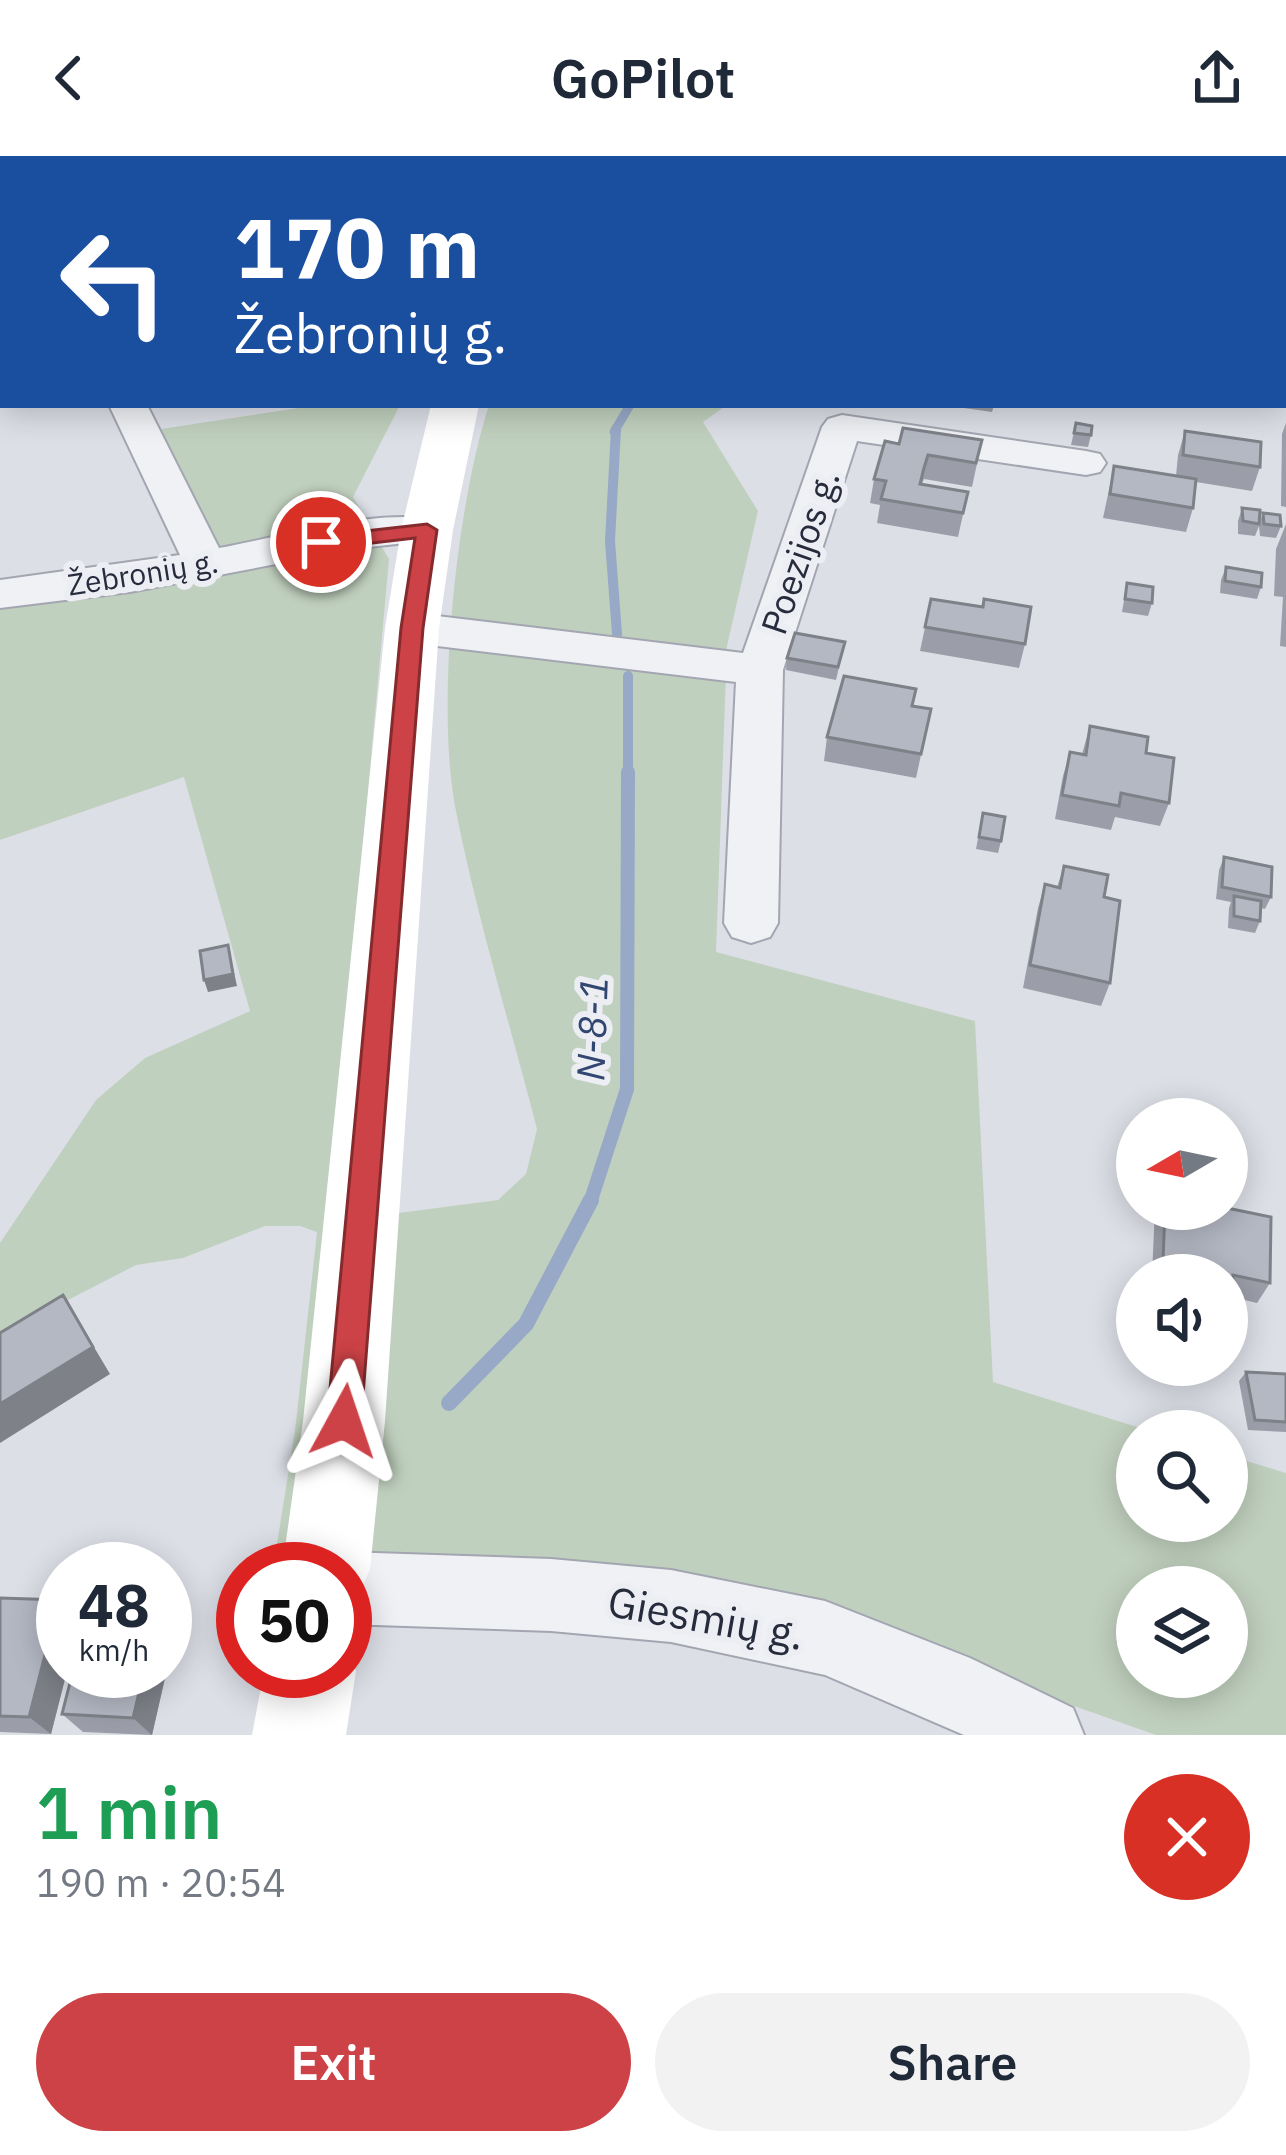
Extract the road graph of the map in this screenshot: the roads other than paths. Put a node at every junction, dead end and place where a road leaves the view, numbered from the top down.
1 (129, 408) edge
2 (454, 408) edge
3 (1085, 463) dead end
4 (427, 530) junction
5 (206, 566) junction
6 (0, 594) edge
7 (412, 628) junction
8 (760, 670) junction
9 (751, 923) dead end
10 (329, 1542) edge
11 (372, 1589) edge
12 (305, 1698) edge
13 (299, 1735) edge
14 (1046, 1735) edge

1 - 5 street
2 - 4 main road
3 - 8 street, Poezijos g.
4 - 5 street, Žebronių g.
4 - 7 main road
5 - 6 street, Žebronių g.
7 - 8 street
7 - 10 main road
8 - 9 street, Poezijos g.
11 - 14 street, Giesmių g.
12 - 13 main road

